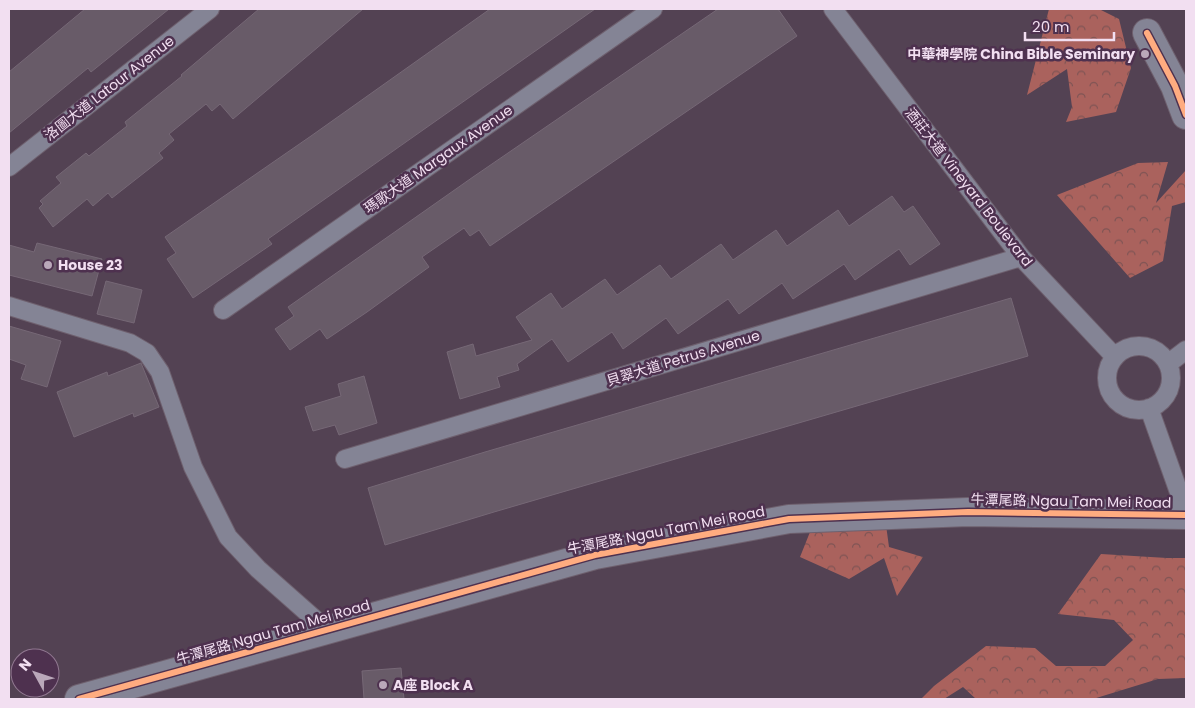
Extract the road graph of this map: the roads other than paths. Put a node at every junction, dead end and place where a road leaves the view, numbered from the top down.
1 (210, 9) edge
2 (653, 9) edge
3 (833, 9) edge
4 (1148, 33) dead end
5 (1186, 115) edge
6 (9, 167) edge
7 (1021, 257) junction
8 (9, 306) edge
9 (223, 310) dead end
10 (1186, 350) edge
11 (1115, 357) junction
12 (1168, 362) junction
13 (1149, 408) junction
14 (345, 459) dead end
15 (1186, 514) edge
16 (328, 630) junction
17 (79, 699) edge

1 - 6 lane, 洛圖大道 Latour Avenue
2 - 9 lane, 瑪歌大道 Margaux Avenue
3 - 7 lane, 酒莊大道 Vineyard Boulevard
4 - 5 street
7 - 11 lane, 酒莊大道 Vineyard Boulevard
7 - 14 lane, 貝翠大道 Petrus Avenue
8 - 16 lane
10 - 12 lane
11 - 12 lane
11 - 13 lane
12 - 13 lane
13 - 15 lane
15 - 16 street, 牛潭尾路 Ngau Tam Mei Road
16 - 17 street, 牛潭尾路 Ngau Tam Mei Road

